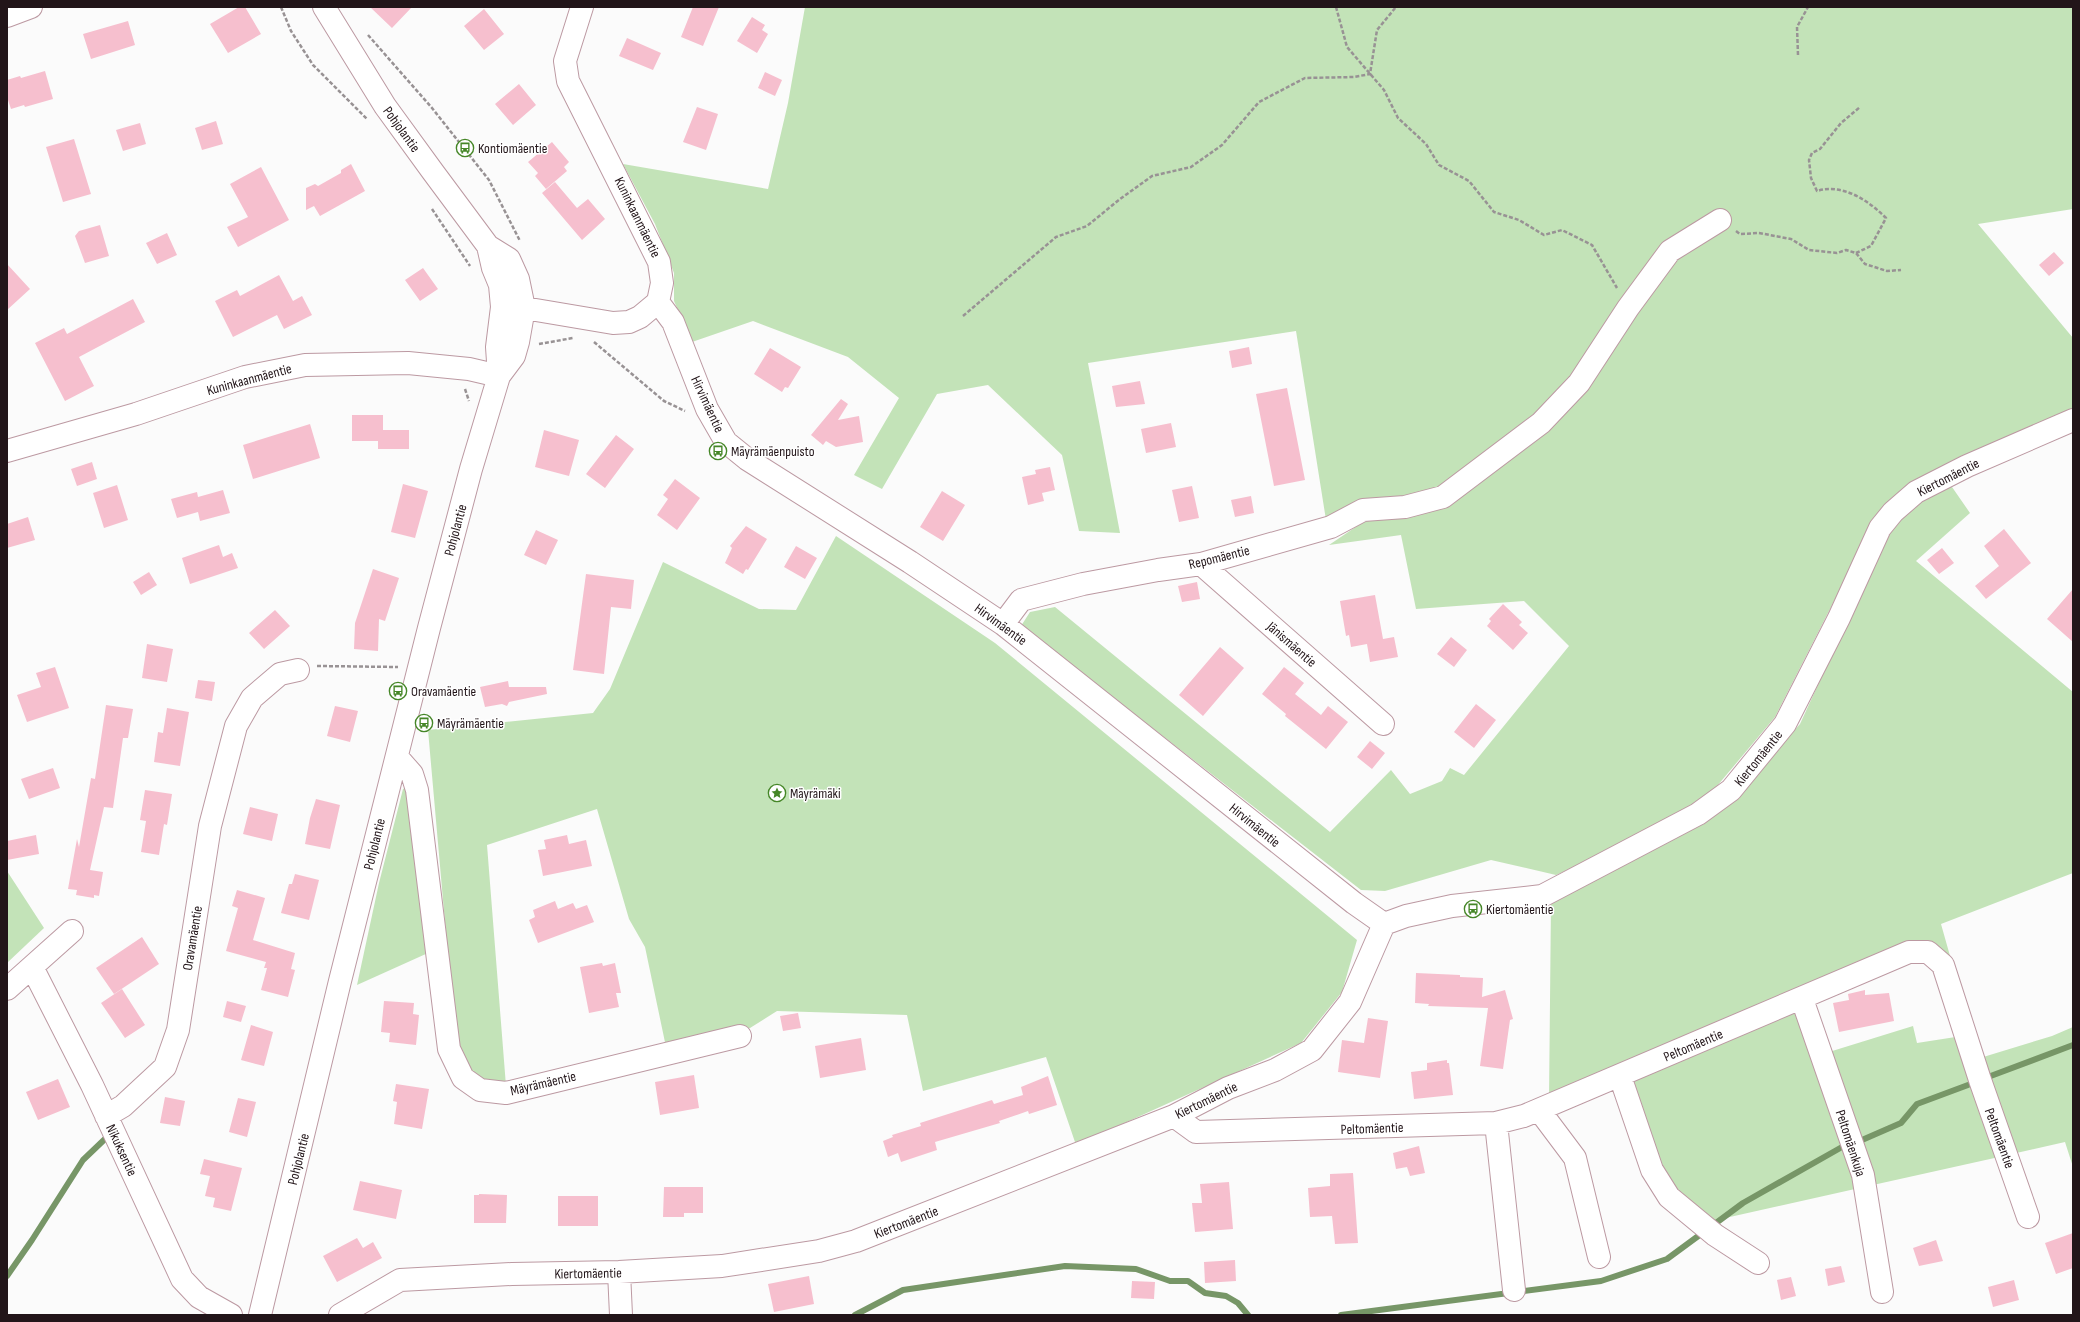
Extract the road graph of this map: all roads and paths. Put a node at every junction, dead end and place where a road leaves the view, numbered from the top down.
1 (31, 7) edge
2 (281, 7) edge
3 (324, 7) edge
4 (582, 7) edge
5 (1336, 7) edge
6 (1396, 7) edge
7 (1808, 7) edge
8 (7, 16) edge
9 (367, 34) dead end
10 (1798, 55) dead end
11 (1370, 74) junction
12 (1860, 107) dead end
13 (371, 123) dead end
14 (429, 203) dead end
15 (1720, 220) joint
16 (524, 248) dead end
17 (1856, 253) junction
18 (472, 270) dead end
19 (1901, 270) dead end
20 (658, 302) junction
21 (513, 307) junction
22 (1628, 308) junction
23 (963, 316) dead end
24 (577, 338) dead end
25 (588, 340) dead end
26 (536, 345) dead end
27 (499, 376) junction
28 (692, 415) dead end
29 (2073, 420) edge
30 (7, 452) edge
31 (1201, 564) junction
32 (1003, 624) junction
33 (298, 670) joint
34 (418, 672) junction
35 (1383, 724) dead end
36 (397, 757) junction
37 (1384, 924) junction
38 (72, 932) dead end
39 (32, 967) junction
40 (7, 989) edge
41 (1802, 999) junction
42 (740, 1036) dead end
43 (1620, 1076) junction
44 (1539, 1110) junction
45 (106, 1116) junction
46 (1174, 1116) junction
47 (1496, 1123) junction
48 (2028, 1217) dead end
49 (1599, 1257) dead end
50 (1758, 1263) dead end
51 (619, 1272) junction
52 (1514, 1290) dead end
53 (1882, 1292) dead end
54 (231, 1315) edge
55 (260, 1315) edge
56 (340, 1315) edge
57 (621, 1315) edge

1 - 8 street
2 - 13 path
3 - 21 street, Pohjolantie
4 - 20 street, Kuninkaanmäentie
5 - 11 path
6 - 11 path
7 - 10 path
9 - 16 path
11 - 22 path
11 - 23 path
12 - 17 path
14 - 18 path
15 - 17 path
15 - 22 street
17 - 19 path
20 - 21 street
20 - 32 street, Hirvimäentie
21 - 27 street, Pohjolantie
22 - 31 street, Repomäentie
24 - 26 path
25 - 28 path
27 - 30 street, Kuninkaanmäentie
27 - 34 street, Pohjolantie
29 - 37 street, Kiertomäentie
31 - 32 street, Repomäentie
31 - 35 street, Jänismäentie
32 - 37 street, Hirvimäentie
33 - 34 path
33 - 45 street, Oravamäentie
34 - 36 street, Pohjolantie
36 - 42 street, Mäyrämäentie
36 - 55 street, Pohjolantie
37 - 46 street, Kiertomäentie
38 - 39 street
39 - 40 street
39 - 45 street, Nikuksentie
41 - 43 street, Peltomäentie
41 - 48 street, Peltomäentie
41 - 53 street, Peltomäenkuja
43 - 44 street, Peltomäentie
43 - 50 street
44 - 47 street, Peltomäentie
44 - 49 street
45 - 54 street, Nikuksentie
46 - 47 street, Peltomäentie
46 - 51 street, Kiertomäentie
47 - 52 street
51 - 56 street, Kiertomäentie
51 - 57 street

